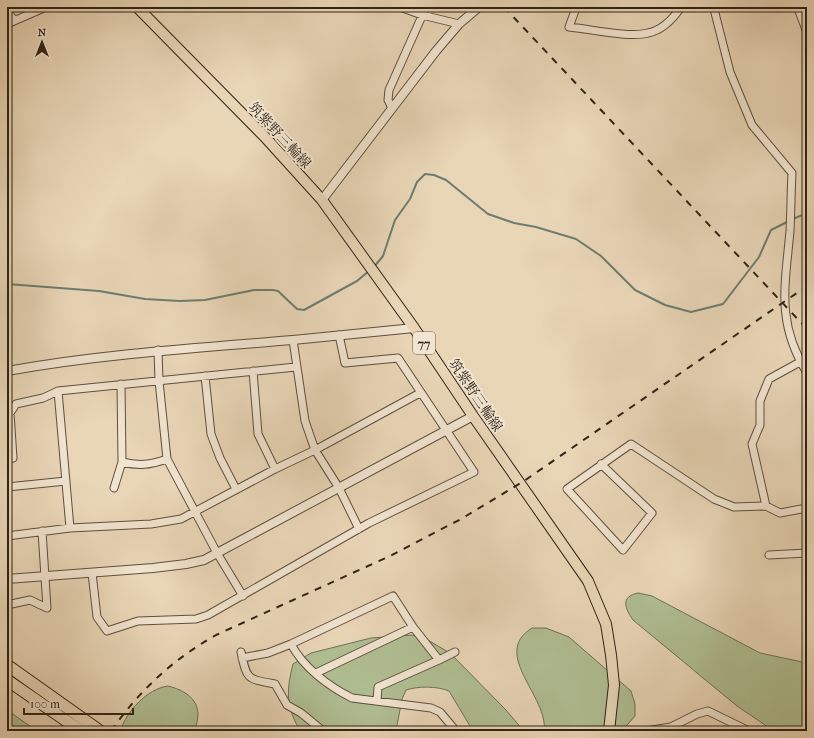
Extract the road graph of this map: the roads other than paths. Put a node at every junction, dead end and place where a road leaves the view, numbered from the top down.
1 (46, 7) edge
2 (137, 7) edge
3 (400, 7) edge
4 (426, 7) edge
5 (479, 7) edge
6 (575, 7) edge
7 (587, 7) edge
8 (681, 7) edge
9 (798, 7) edge
10 (713, 8) edge
11 (7, 11) edge
12 (422, 15) junction
13 (14, 20) junction
14 (7, 24) edge
15 (459, 24) junction
16 (807, 31) edge
17 (392, 108) junction
18 (322, 200) junction
19 (414, 328) junction
20 (339, 335) junction
21 (294, 340) junction
22 (158, 350) junction
23 (800, 362) junction
24 (296, 367) junction
25 (7, 371) edge
26 (253, 371) junction
27 (807, 373) edge
28 (205, 376) junction
29 (158, 381) junction
30 (121, 384) junction
31 (58, 391) junction
32 (420, 393) junction
33 (473, 416) junction
34 (447, 431) junction
35 (315, 450) junction
36 (7, 459) edge
37 (167, 459) junction
38 (122, 462) junction
39 (601, 464) junction
40 (275, 469) junction
41 (66, 481) junction
42 (7, 487) edge
43 (114, 488) dead end
44 (339, 488) junction
45 (236, 489) junction
46 (766, 506) junction
47 (807, 508) edge
48 (196, 512) junction
49 (70, 528) junction
50 (359, 529) junction
51 (42, 531) junction
52 (7, 536) edge
53 (217, 553) junction
54 (807, 553) edge
55 (769, 555) dead end
56 (92, 573) junction
57 (46, 576) junction
58 (7, 580) edge
59 (242, 596) junction
60 (7, 605) edge
61 (413, 627) junction
62 (291, 644) junction
63 (455, 652) dead end
64 (439, 660) junction
65 (7, 665) edge
66 (316, 673) junction
67 (7, 680) edge
68 (377, 701) junction
69 (320, 730) edge
70 (81, 731) edge
71 (100, 731) edge
72 (456, 731) edge
73 (609, 731) edge
74 (646, 731) edge
75 (749, 731) edge

1 - 13 street
2 - 18 main road, 筑紫野三輪線 / 77
3 - 12 street
4 - 12 street
5 - 15 street
6 - 7 street
6 - 8 street
9 - 16 street
10 - 23 street
11 - 13 street
12 - 15 street
12 - 17 street
13 - 14 street
15 - 17 street
17 - 18 street
18 - 19 main road, 筑紫野三輪線 / 77
19 - 20 street
19 - 33 main road, 筑紫野三輪線 / 77
20 - 21 street
20 - 32 street
21 - 22 street
21 - 24 street
22 - 25 street
22 - 29 street
23 - 27 street
23 - 46 street
24 - 26 street
24 - 35 street
26 - 28 street
26 - 40 street
28 - 29 street
28 - 45 street
29 - 30 street
29 - 37 street
30 - 31 street
30 - 38 street
31 - 36 street
31 - 41 street
32 - 34 street
32 - 35 street
33 - 34 street
33 - 73 main road, 筑紫野三輪線 / 77
34 - 44 street
34 - 50 street
35 - 40 street
35 - 44 street
37 - 38 street
37 - 48 street
38 - 43 street
39 - 39 street
39 - 46 street
40 - 45 street
41 - 42 street
41 - 49 street
44 - 50 street
44 - 53 street
45 - 48 street
46 - 47 street
48 - 49 street
48 - 53 street
49 - 51 street
50 - 59 street
51 - 52 street
51 - 57 street
53 - 56 street
53 - 59 street
54 - 55 street
56 - 57 street
56 - 59 street
57 - 58 street
57 - 60 street
61 - 62 street
61 - 64 street
61 - 66 street
62 - 66 street
62 - 69 street
63 - 64 street
64 - 68 street
65 - 71 highway
66 - 68 street
67 - 70 highway
68 - 72 street
74 - 75 street

